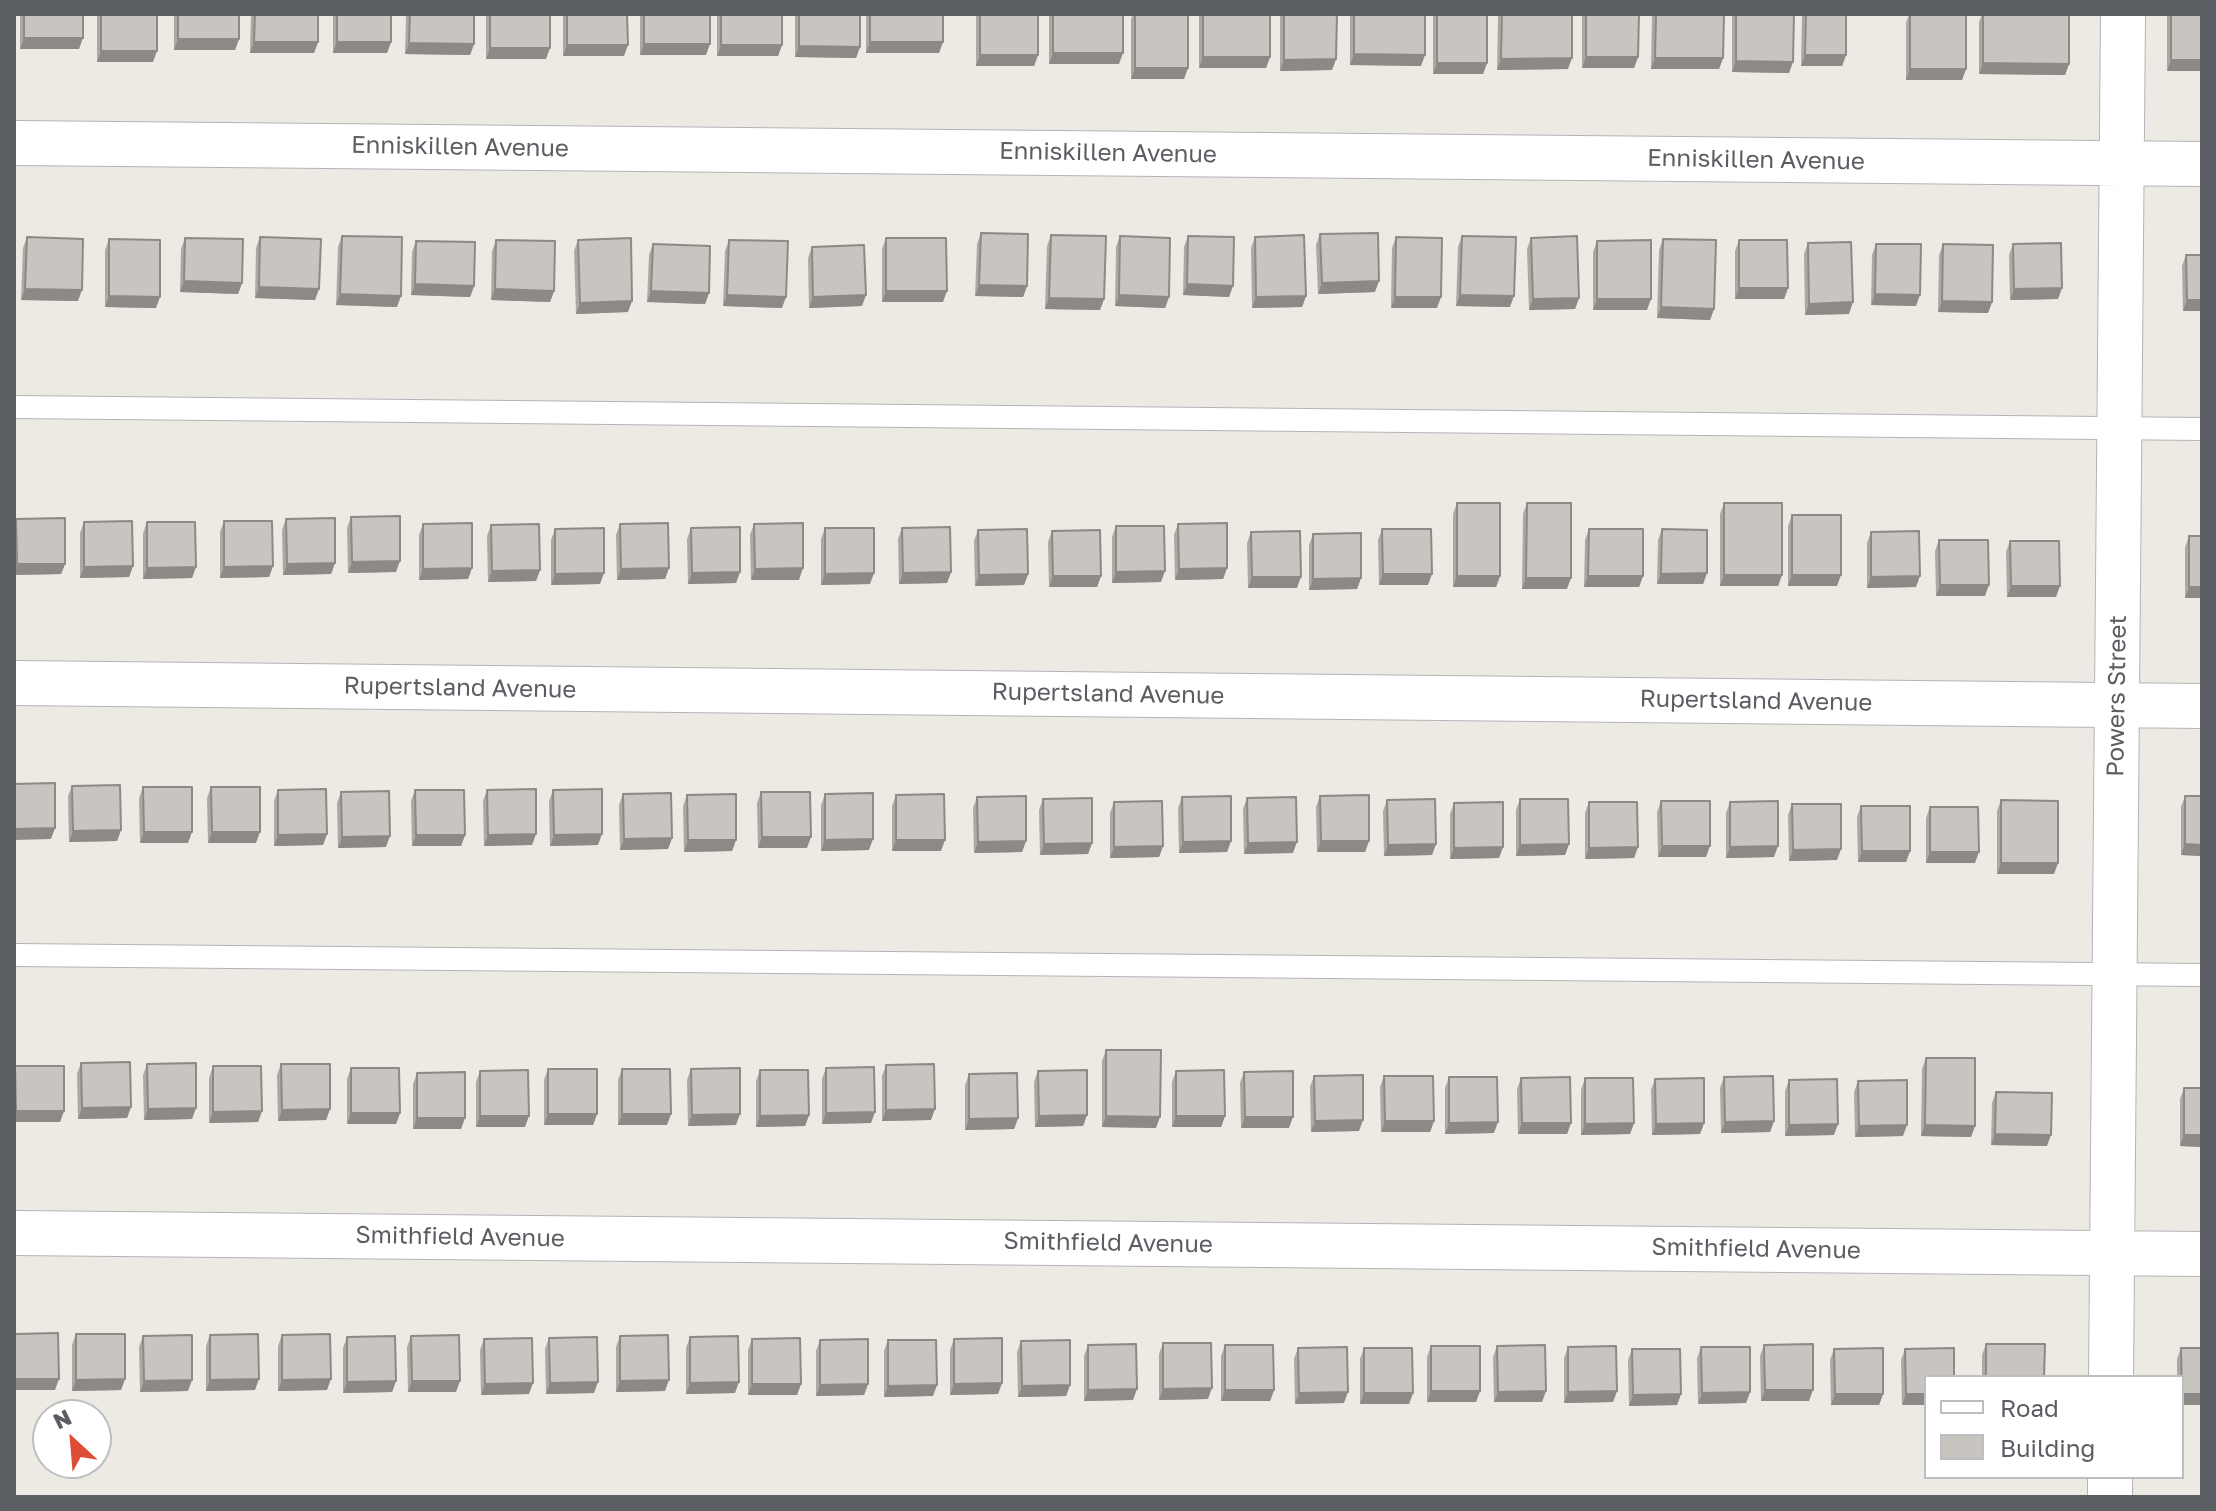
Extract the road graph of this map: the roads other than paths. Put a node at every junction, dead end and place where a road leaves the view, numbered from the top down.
1 (2123, 14) edge
2 (14, 143) edge
3 (2122, 163) junction
4 (2202, 164) edge
5 (14, 407) edge
6 (2119, 427) junction
7 (2202, 429) edge
8 (14, 683) edge
9 (2117, 705) junction
10 (2202, 706) edge
11 (14, 955) edge
12 (2115, 974) junction
13 (2202, 975) edge
14 (14, 1233) edge
15 (2112, 1253) junction
16 (2202, 1254) edge
17 (2111, 1375) edge

1 - 3 street, Powers Street
2 - 3 street, Enniskillen Avenue
3 - 4 street, Enniskillen Avenue
3 - 6 street, Powers Street
5 - 6 lane
6 - 7 lane
6 - 9 street, Powers Street
8 - 9 street, Rupertsland Avenue
9 - 10 street, Rupertsland Avenue
9 - 12 street, Powers Street
11 - 12 lane
12 - 13 lane
12 - 15 street, Powers Street
14 - 15 street, Smithfield Avenue
15 - 16 street, Smithfield Avenue
15 - 17 street, Powers Street

